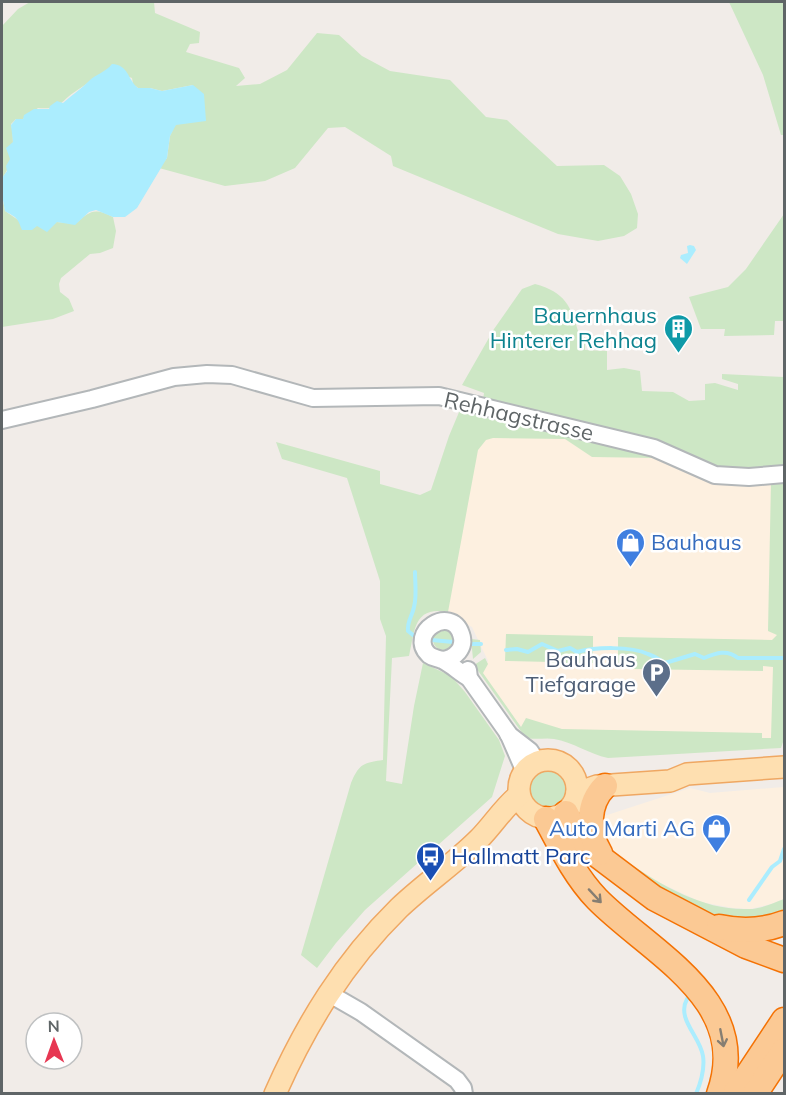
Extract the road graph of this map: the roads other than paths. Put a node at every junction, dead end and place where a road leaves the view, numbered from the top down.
1 (2, 420) edge
2 (784, 474) edge
3 (460, 650) junction
4 (442, 660) junction
5 (469, 678) junction
6 (531, 767) junction
7 (784, 767) edge
8 (687, 774) junction
9 (605, 786) junction
10 (519, 795) junction
11 (559, 802) junction
12 (479, 839) junction
13 (562, 847) junction
14 (605, 860) junction
15 (688, 917) junction
16 (784, 923) edge
17 (784, 960) edge
18 (784, 971) edge
19 (328, 993) junction
20 (784, 1020) edge
21 (784, 1050) edge
22 (275, 1094) edge
23 (464, 1094) edge
24 (719, 1094) edge
25 (735, 1094) edge
26 (755, 1094) edge

1 - 2 street, Rehhagstrasse
3 - 4 street
3 - 4 street
3 - 5 street
4 - 5 street
5 - 6 street
6 - 10 main road
6 - 11 main road
7 - 8 main road
8 - 9 main road
8 - 11 main road
9 - 11 main road
9 - 14 highway
10 - 11 main road
10 - 12 main road
11 - 12 main road
11 - 13 highway
11 - 14 highway
12 - 19 main road
13 - 18 highway
13 -> 24 highway
14 - 15 highway
15 - 16 highway
15 - 17 highway
19 - 22 main road
19 - 23 street
20 - 25 highway
21 - 26 highway

